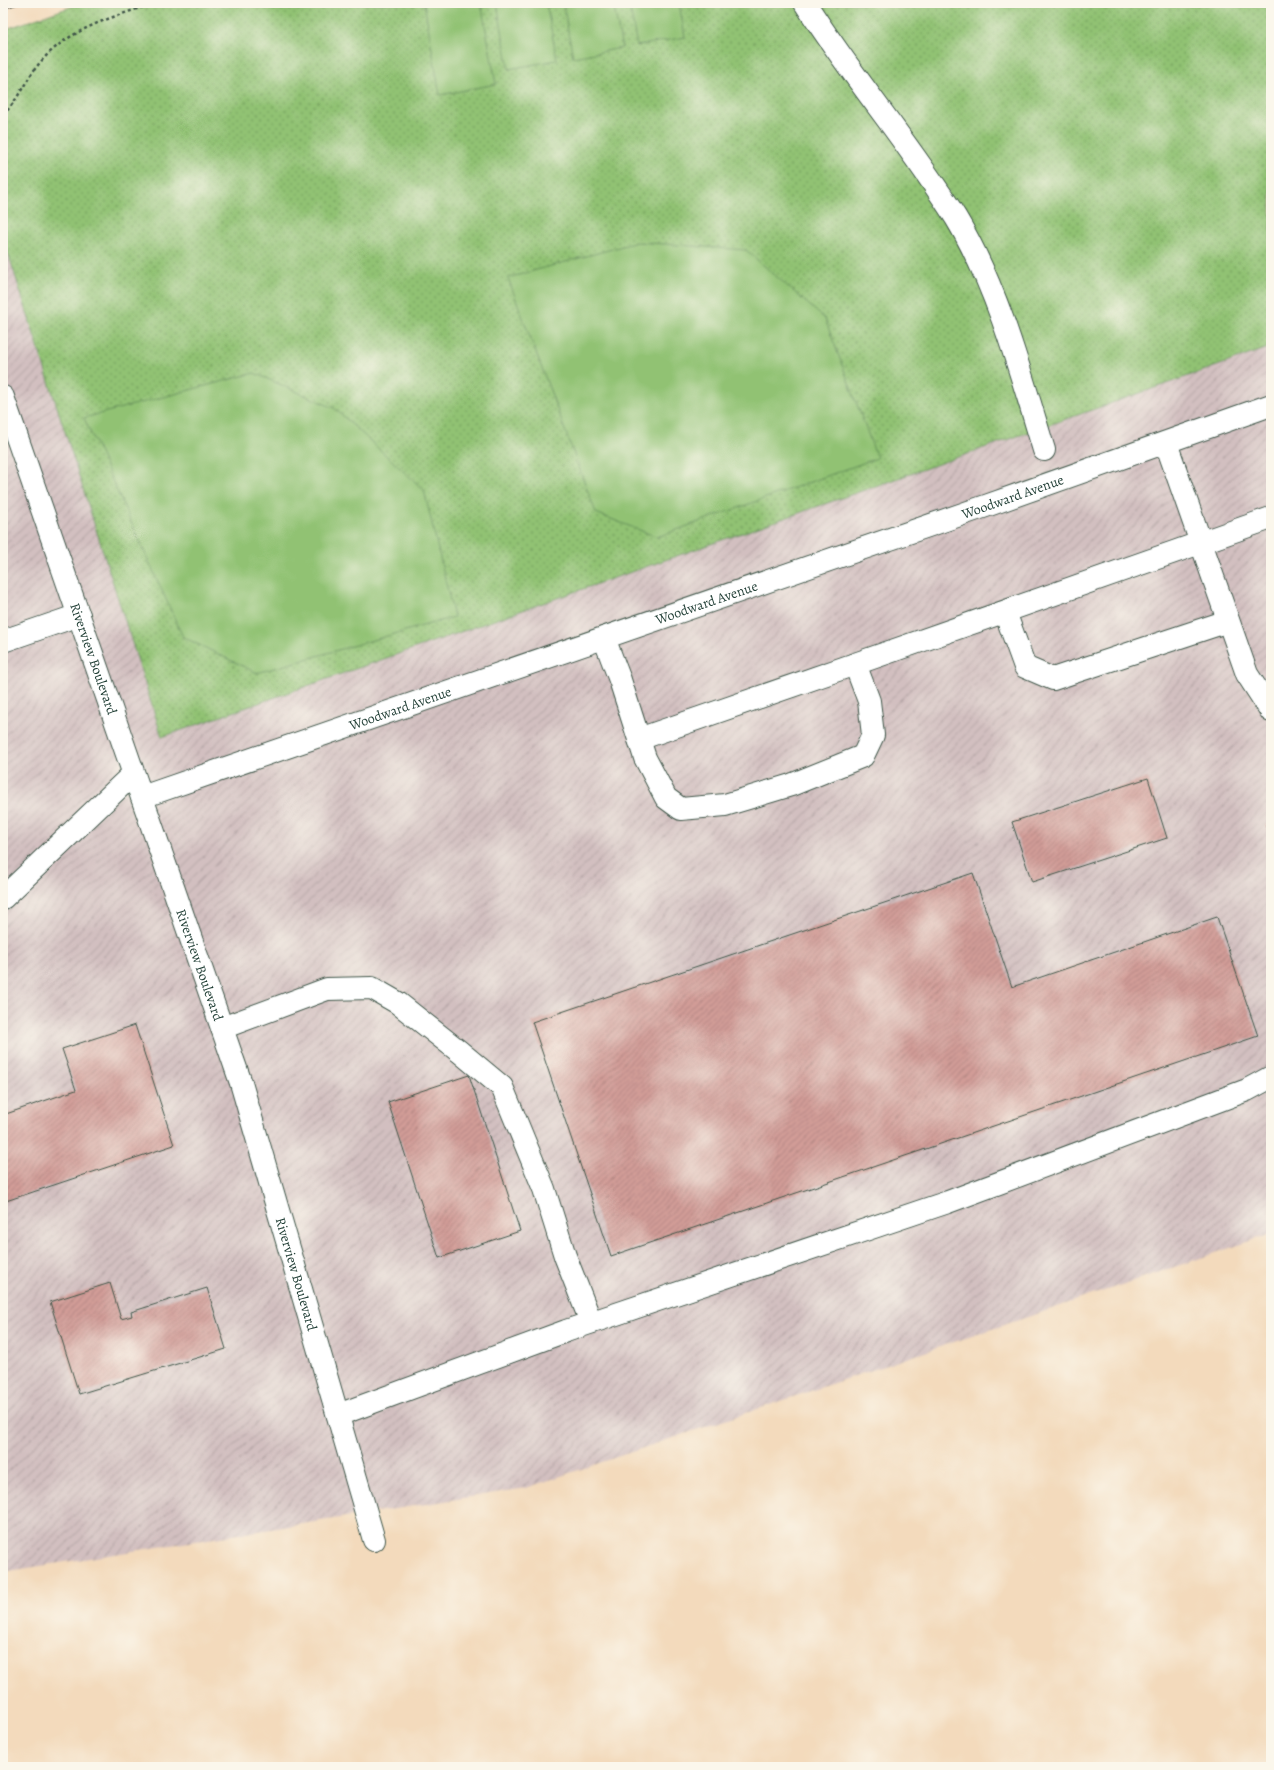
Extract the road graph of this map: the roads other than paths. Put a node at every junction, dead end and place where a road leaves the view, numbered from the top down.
1 (805, 3) edge
2 (3, 397) edge
3 (1271, 405) edge
4 (1166, 442) junction
5 (1044, 450) dead end
6 (1271, 518) edge
7 (1201, 543) junction
8 (1005, 612) junction
9 (79, 615) junction
10 (1228, 621) junction
11 (604, 638) junction
12 (3, 641) edge
13 (855, 664) junction
14 (1271, 711) edge
15 (639, 739) junction
16 (133, 774) junction
17 (142, 798) junction
18 (3, 898) edge
19 (222, 1028) junction
20 (1271, 1077) edge
21 (591, 1322) junction
22 (338, 1415) junction
23 (374, 1540) dead end

1 - 5 street
2 - 9 street, Riverview Boulevard
3 - 4 street, Woodward Avenue
4 - 7 street
4 - 11 street, Woodward Avenue
6 - 7 street
7 - 8 street
7 - 10 street
8 - 10 street
8 - 13 street
9 - 12 street
9 - 16 street, Riverview Boulevard
10 - 14 street
11 - 15 street
11 - 17 street, Woodward Avenue
13 - 15 street
13 - 15 street
16 - 17 street, Riverview Boulevard
16 - 18 street
17 - 19 street, Riverview Boulevard
19 - 21 street
19 - 22 street, Riverview Boulevard
20 - 21 street
21 - 22 street
22 - 23 street, Riverview Boulevard

